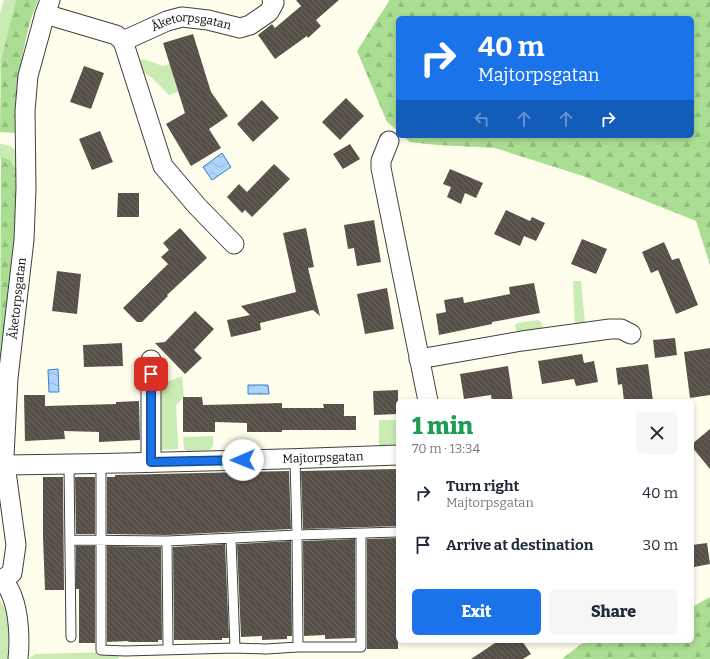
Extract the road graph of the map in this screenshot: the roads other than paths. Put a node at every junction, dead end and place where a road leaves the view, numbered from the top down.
1 (272, 0) edge
2 (47, 7) edge
3 (123, 41) junction
4 (389, 141) dead end
5 (234, 244) dead end
6 (631, 334) dead end
7 (419, 359) junction
8 (151, 360) dead end
9 (428, 399) edge
10 (396, 455) edge
11 (295, 459) junction
12 (151, 462) junction
13 (69, 464) junction
14 (101, 464) junction
15 (6, 465) junction
16 (396, 532) edge
17 (361, 534) junction
18 (298, 535) junction
19 (231, 539) junction
20 (70, 540) junction
21 (102, 540) junction
22 (167, 540) junction
23 (2, 579) edge
24 (71, 636) dead end
25 (298, 647) junction
26 (235, 648) junction
27 (168, 649) junction
28 (266, 649) junction
29 (196, 650) junction
30 (124, 655) edge
31 (18, 659) edge
32 (194, 659) edge
33 (264, 659) edge

1 - 3 street, Åketorpsgatan
2 - 3 street, Åketorpsgatan
2 - 15 street, Åketorpsgatan
3 - 5 street
4 - 7 street
6 - 7 street
7 - 9 street
8 - 12 street
10 - 11 street, Majtorpsgatan
11 - 12 street, Majtorpsgatan
11 - 18 lane
12 - 14 street, Majtorpsgatan
13 - 14 street, Majtorpsgatan
13 - 15 street, Majtorpsgatan
13 - 20 lane
14 - 21 lane
15 - 23 street, Åketorpsgatan
16 - 17 lane
17 - 18 lane
17 - 25 lane
18 - 19 lane
18 - 25 lane
19 - 22 lane
19 - 26 lane
20 - 21 lane
20 - 24 lane
21 - 22 lane
21 - 30 lane
22 - 27 lane
23 - 31 street, Åketorpsgatan
25 - 28 lane
26 - 28 lane
26 - 29 lane
27 - 29 lane
27 - 30 lane
28 - 33 lane
29 - 32 lane

